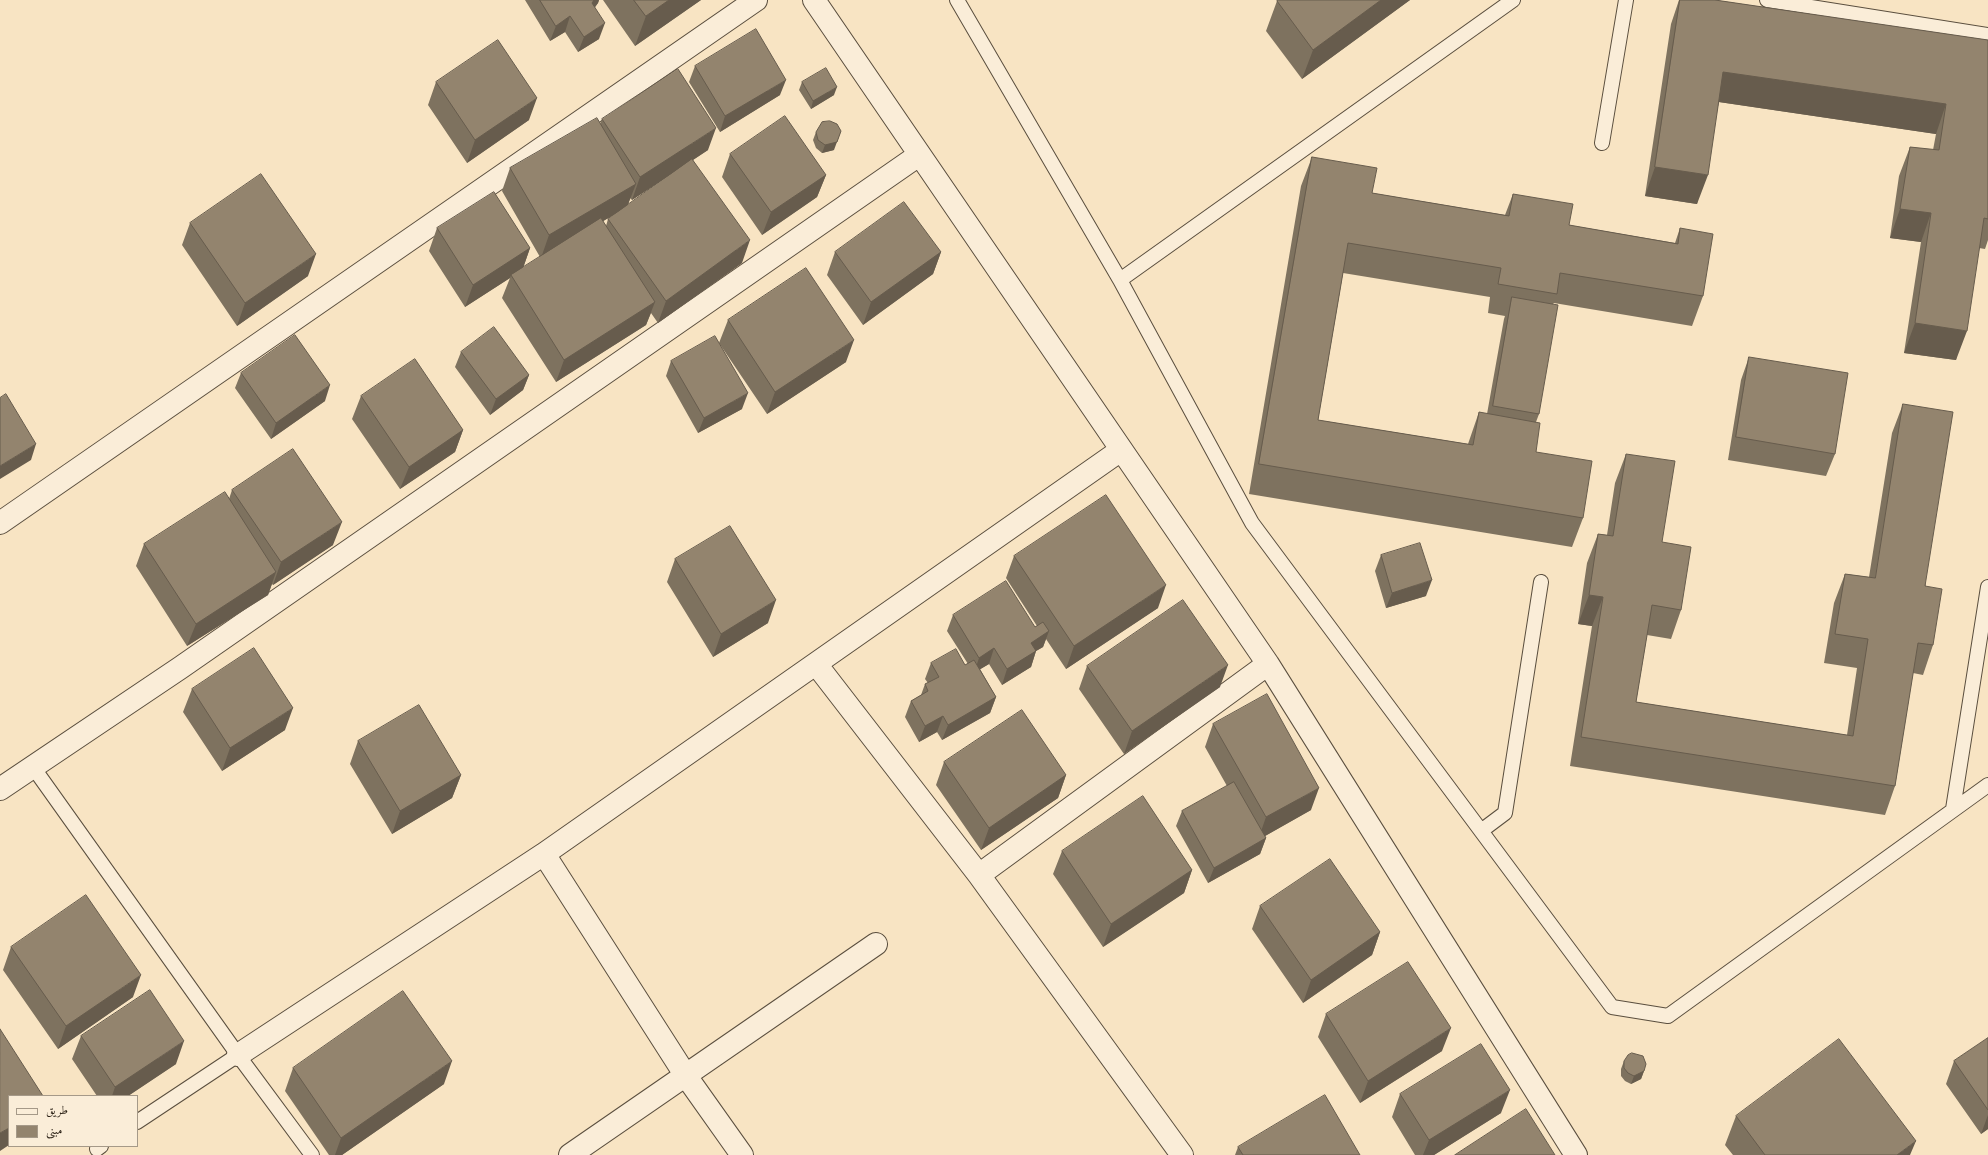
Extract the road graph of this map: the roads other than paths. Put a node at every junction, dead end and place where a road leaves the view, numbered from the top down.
1 (756, 0) edge
2 (814, 0) edge
3 (957, 0) edge
4 (1513, 0) edge
5 (1626, 0) edge
6 (1766, 0) edge
7 (1988, 35) edge
8 (1602, 143) dead end
9 (919, 155) junction
10 (1120, 280) junction
11 (1121, 450) junction
12 (0, 523) edge
13 (1541, 582) dead end
14 (1988, 587) edge
15 (816, 664) junction
16 (1268, 664) junction
17 (34, 767) junction
18 (1988, 784) edge
19 (0, 789) edge
20 (1954, 809) junction
21 (1481, 831) junction
22 (544, 854) junction
23 (978, 875) junction
24 (876, 944) dead end
25 (238, 1055) junction
26 (686, 1076) junction
27 (138, 1121) edge
28 (312, 1155) edge
29 (570, 1155) edge
30 (742, 1155) edge
31 (1182, 1155) edge
32 (1576, 1155) edge

1 - 12 street
2 - 9 street
3 - 10 lane
4 - 10 lane
5 - 8 lane
6 - 7 lane
9 - 11 street
9 - 17 street
10 - 21 lane
11 - 15 street
11 - 16 street
13 - 21 lane
14 - 20 lane
15 - 22 street
15 - 23 street
16 - 23 street
16 - 32 street
17 - 19 street
17 - 25 lane
18 - 20 lane
20 - 21 lane
22 - 25 street
22 - 26 street
23 - 31 street
24 - 26 street
25 - 27 lane
25 - 28 lane
26 - 29 street
26 - 30 street

